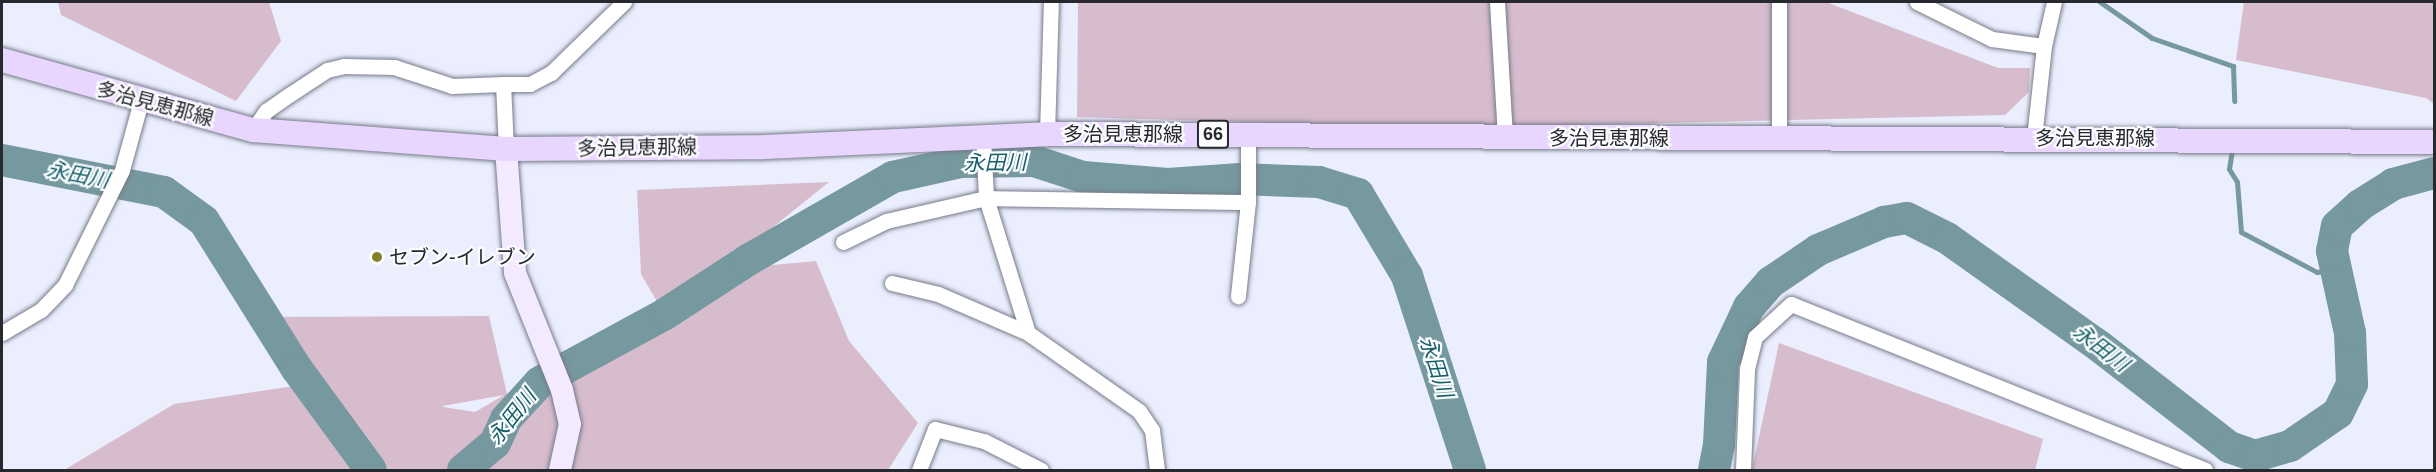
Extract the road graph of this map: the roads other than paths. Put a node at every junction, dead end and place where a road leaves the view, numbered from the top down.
1 (624, 2) edge
2 (1051, 2) edge
3 (1497, 2) edge
4 (1779, 2) edge
5 (1917, 2) edge
6 (2054, 2) edge
7 (2044, 46) junction
8 (2, 60) edge
9 (503, 84) junction
10 (141, 101) junction
11 (253, 129) junction
12 (1047, 134) junction
13 (1504, 137) junction
14 (1779, 138) junction
15 (2034, 138) junction
16 (983, 140) junction
17 (1248, 142) junction
18 (2434, 142) edge
19 (506, 149) junction
20 (985, 193) junction
21 (1247, 197) junction
22 (843, 242) dead end
23 (892, 283) dead end
24 (1238, 296) dead end
25 (2, 333) edge
26 (1028, 333) junction
27 (560, 471) edge
28 (918, 471) edge
29 (1041, 471) edge
30 (1157, 471) edge
31 (1743, 471) edge
32 (2205, 471) edge

1 - 9 street
2 - 12 street
3 - 13 street
4 - 14 street
5 - 7 street
6 - 7 street
7 - 15 street
8 - 10 main road, 多治見恵那線 / 66
9 - 11 street
9 - 19 street
10 - 11 main road, 多治見恵那線 / 66
10 - 25 street
11 - 19 main road, 多治見恵那線 / 66
12 - 16 main road, 多治見恵那線 / 66
12 - 17 main road, 多治見恵那線 / 66
13 - 14 main road, 多治見恵那線 / 66
13 - 17 main road, 多治見恵那線 / 66
14 - 15 main road, 多治見恵那線 / 66
15 - 18 main road, 多治見恵那線 / 66
16 - 19 main road, 多治見恵那線 / 66
16 - 20 street
17 - 21 street
19 - 27 street
20 - 21 street
20 - 22 street
20 - 26 street
21 - 24 street
23 - 26 street
26 - 30 street
28 - 29 street
31 - 32 street

